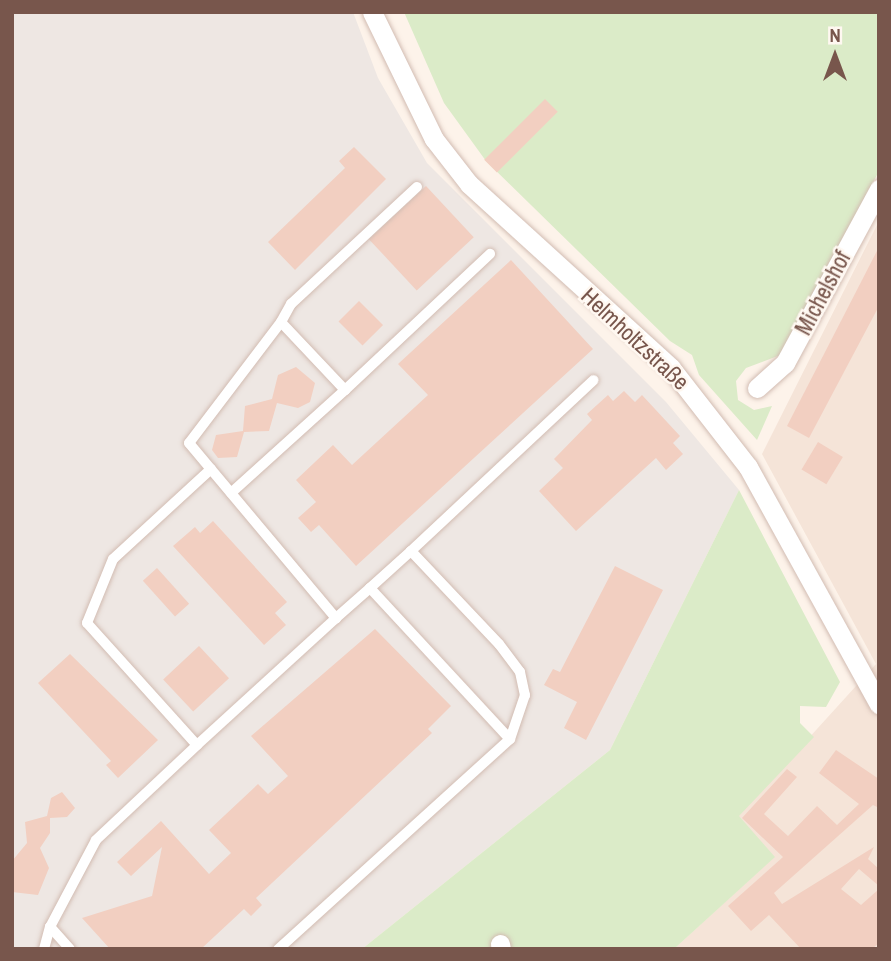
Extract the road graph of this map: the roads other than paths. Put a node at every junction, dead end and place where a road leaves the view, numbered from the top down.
1 (372, 12) edge
2 (418, 187) dead end
3 (879, 189) edge
4 (490, 254) dead end
5 (281, 321) junction
6 (594, 380) dead end
7 (757, 388) dead end
8 (345, 390) junction
9 (211, 469) junction
10 (231, 493) junction
11 (411, 551) junction
12 (370, 588) junction
13 (336, 618) junction
14 (875, 692) edge
15 (510, 739) junction
16 (197, 746) junction
17 (50, 927) junction
18 (44, 949) edge
19 (70, 949) edge
20 (278, 949) edge

1 - 14 street, Helmholtzstraße
2 - 5 lane
3 - 7 street, Michelshof
4 - 8 lane
5 - 8 lane
5 - 9 lane
6 - 11 lane
8 - 10 lane
9 - 10 lane
9 - 16 lane
10 - 13 lane
11 - 12 lane
11 - 15 lane
12 - 13 lane
12 - 15 lane
13 - 16 lane
15 - 20 lane
16 - 17 lane
17 - 18 lane
17 - 19 lane

